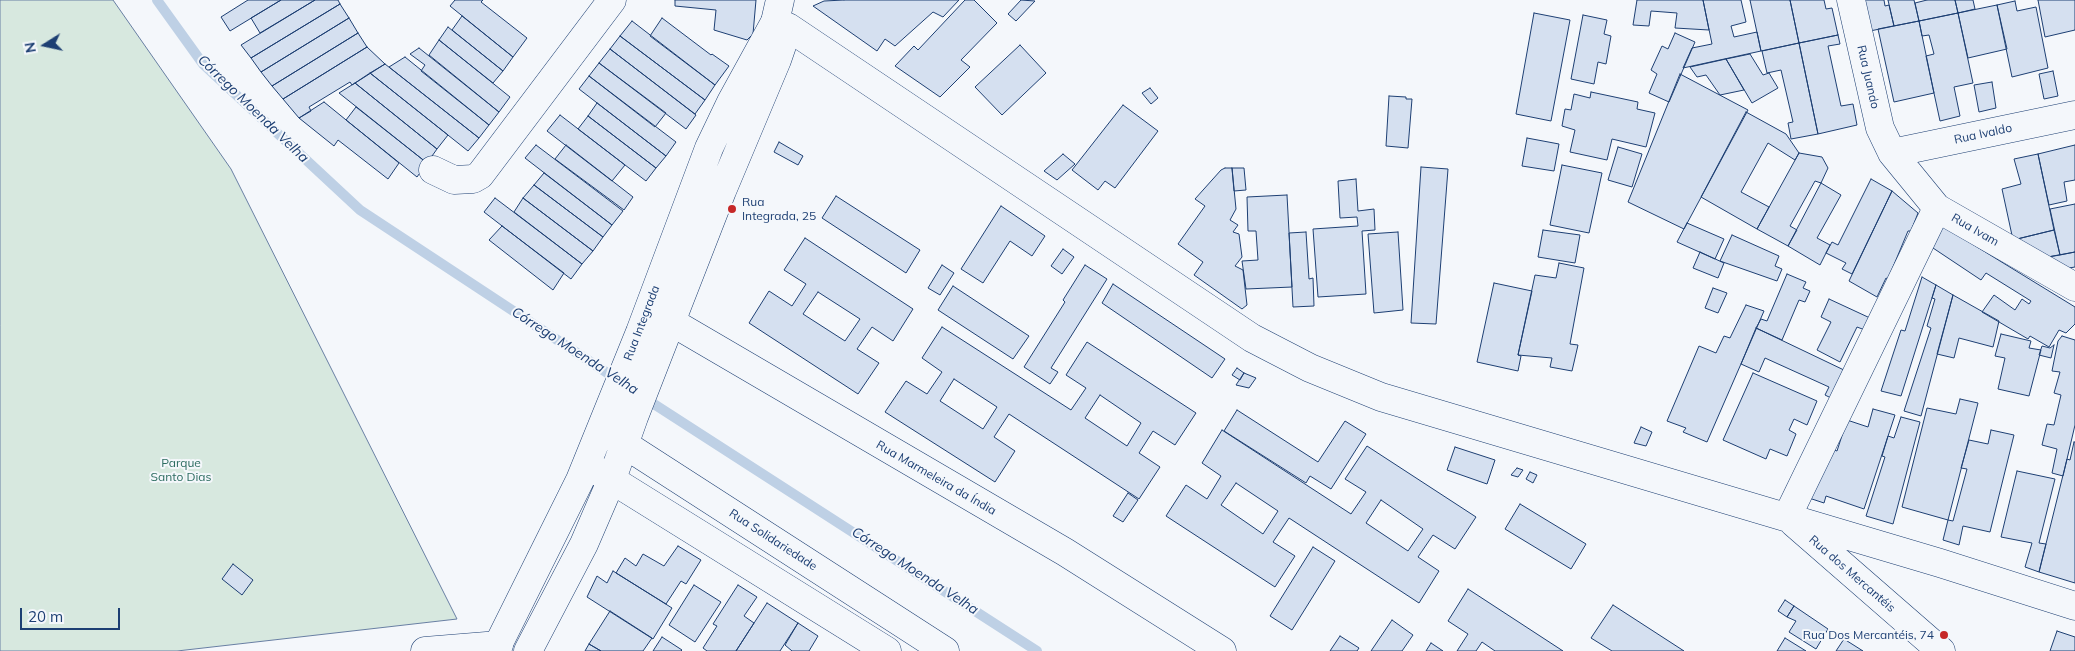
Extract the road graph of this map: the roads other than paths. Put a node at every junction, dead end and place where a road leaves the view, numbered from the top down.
1 (612, 0) edge
2 (1851, 0) edge
3 (783, 12) edge
4 (2075, 115) edge
5 (1892, 153) junction
6 (433, 170) dead end
7 (1937, 208) junction
8 (2075, 287) edge
9 (656, 327) junction
10 (600, 430) junction
11 (624, 444) junction
12 (586, 464) junction
13 (612, 479) junction
14 (1787, 517) junction
15 (2075, 606) edge
16 (497, 648) edge
17 (425, 651) edge
18 (528, 651) edge
19 (887, 651) edge
20 (945, 651) edge
21 (1222, 651) edge
22 (1941, 651) edge

1 - 6 street
2 - 5 street, Rua Juando
3 - 9 street, Rua Integrada
3 - 14 street
4 - 5 street, Rua Ivaldo
5 - 7 street, Rua Ivam
7 - 8 street, Rua Ivam
7 - 14 street
9 - 10 street, Rua Integrada
9 - 11 street, Rua Integrada
9 - 21 street, Rua Marmeleira da Índia
10 - 11 street, Rua Solidariedade
10 - 12 street, Rua Integrada
11 - 13 street, Rua Integrada
11 - 20 street, Rua Solidariedade
12 - 13 street
12 - 16 street, Rua Integrada
13 - 18 street, Rua Integrada
13 - 19 street
14 - 15 street
14 - 22 street, Rua dos Mercantéis
16 - 17 street

